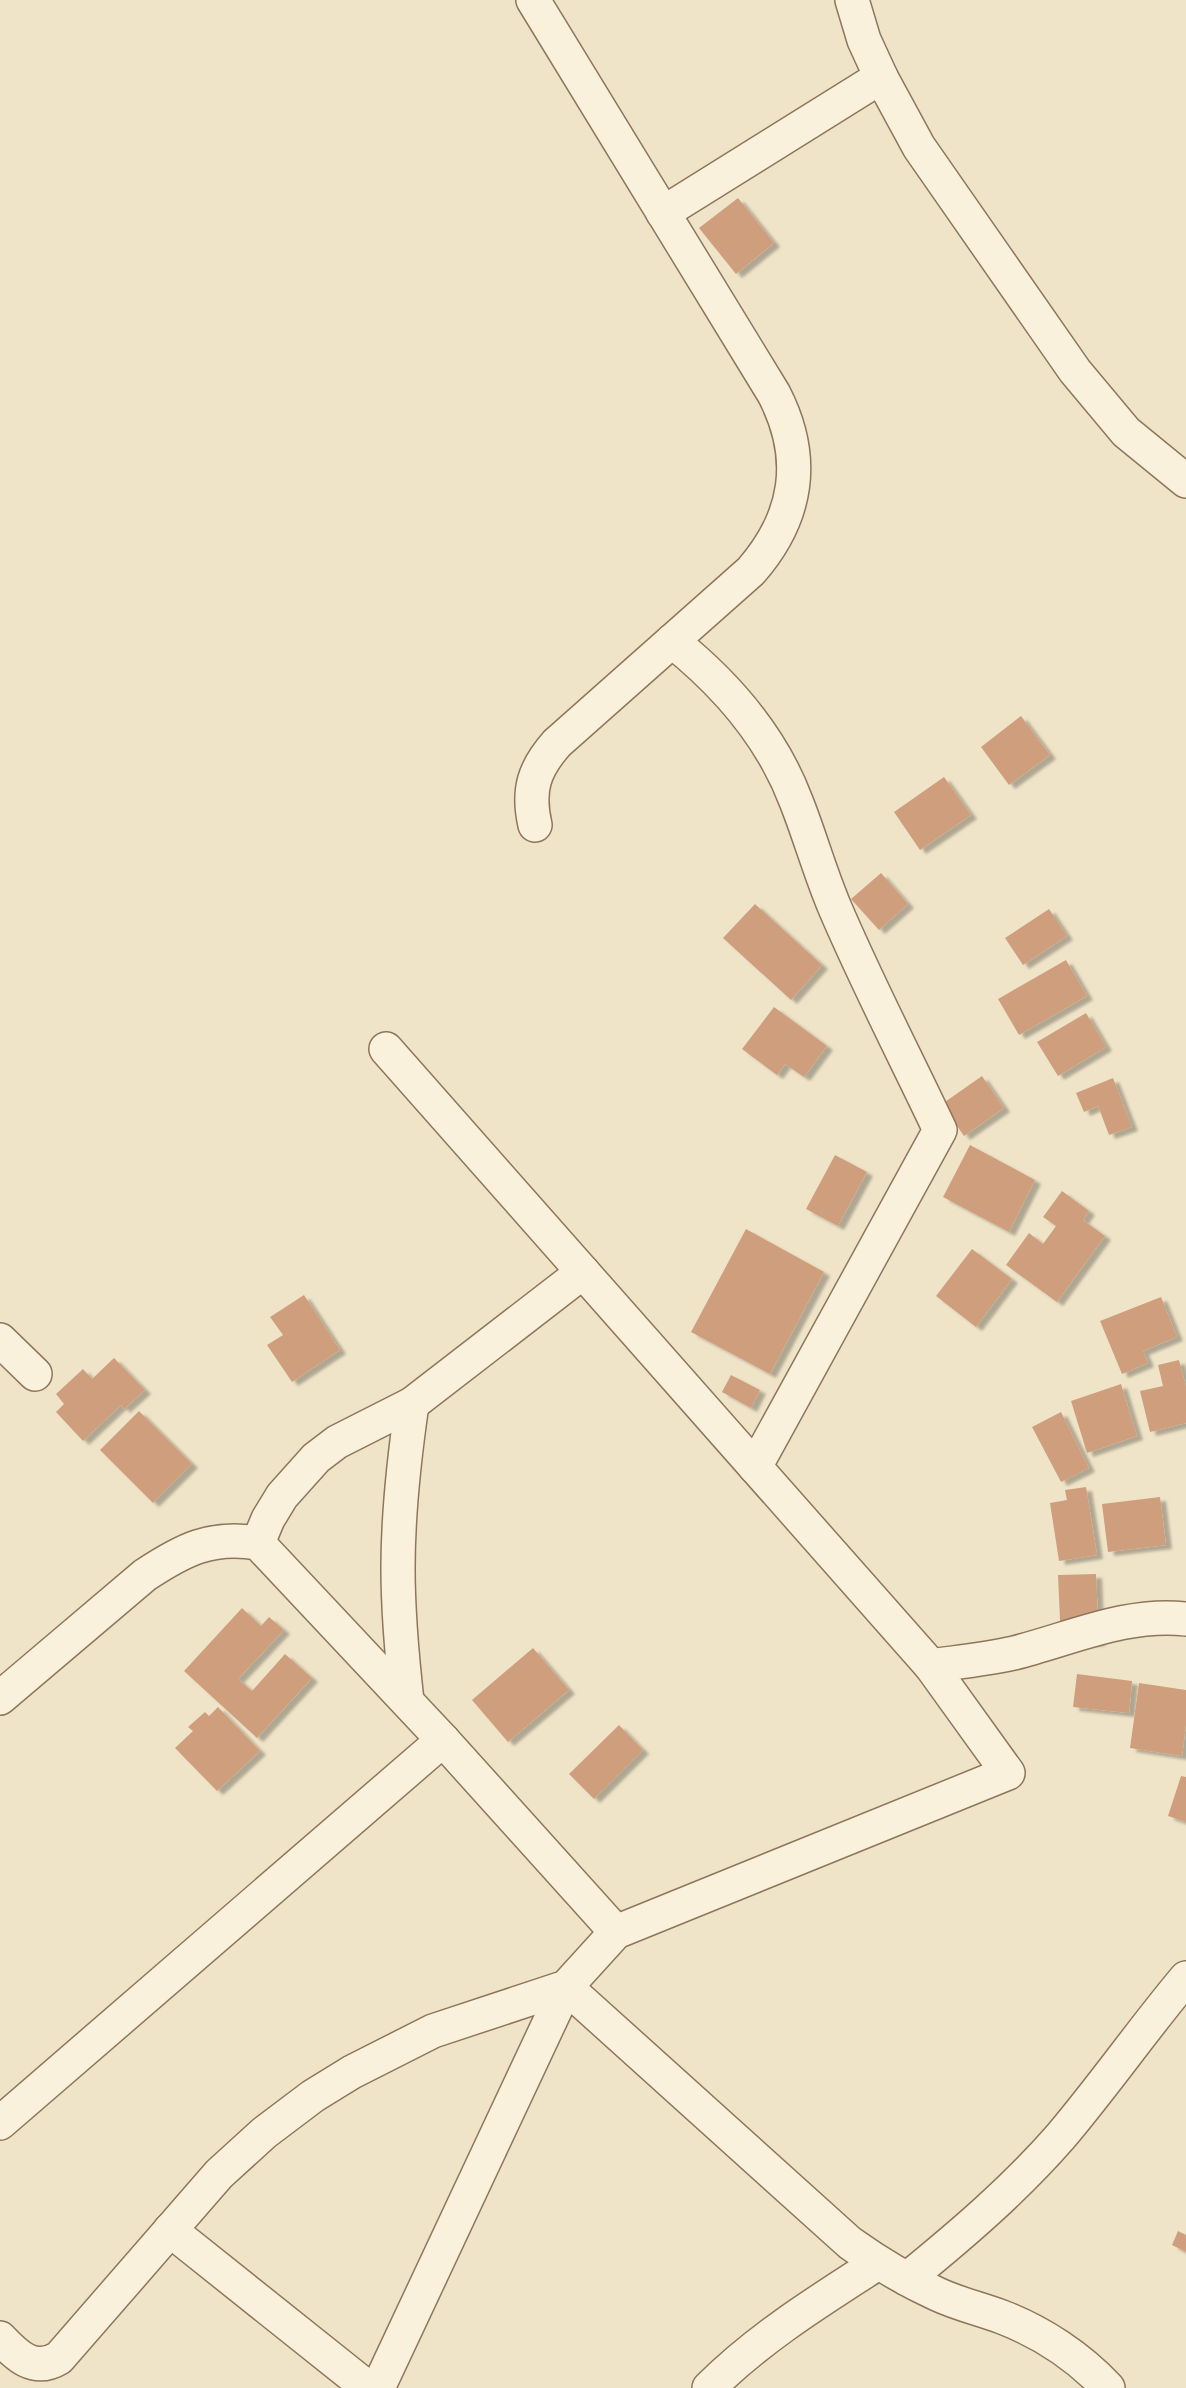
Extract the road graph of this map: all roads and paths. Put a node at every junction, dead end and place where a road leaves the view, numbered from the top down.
1 (532, 0) edge
2 (852, 0) edge
3 (881, 77) junction
4 (663, 213) junction
5 (1186, 481) edge
6 (672, 641) junction
7 (535, 825) dead end
8 (386, 1049) dead end
9 (583, 1272) junction
10 (0, 1340) edge
11 (35, 1374) dead end
12 (412, 1404) junction
13 (755, 1467) junction
14 (258, 1543) junction
15 (1186, 1618) edge
16 (931, 1666) junction
17 (0, 1698) edge
18 (407, 1701) junction
19 (443, 1740) junction
20 (616, 1932) junction
21 (1186, 1977) edge
22 (566, 1987) junction
23 (0, 2123) edge
24 (170, 2230) junction
25 (878, 2263) junction
26 (907, 2279) junction
27 (0, 2338) edge
28 (368, 2388) edge
29 (378, 2388) edge
30 (710, 2388) edge
31 (1108, 2388) edge

1 - 4 street
2 - 3 street
3 - 4 street
3 - 5 street
4 - 6 street
6 - 7 street
6 - 13 street
8 - 9 street
9 - 12 street
9 - 13 street
10 - 11 street
12 - 14 street
12 - 18 street
13 - 16 street
14 - 17 street
14 - 18 street
15 - 16 street
16 - 20 street
18 - 19 street
19 - 20 street
19 - 23 street
20 - 22 street
21 - 26 street
22 - 24 street
22 - 25 street
22 - 29 street
24 - 27 street
24 - 28 street
25 - 26 street
25 - 30 street
26 - 31 street

